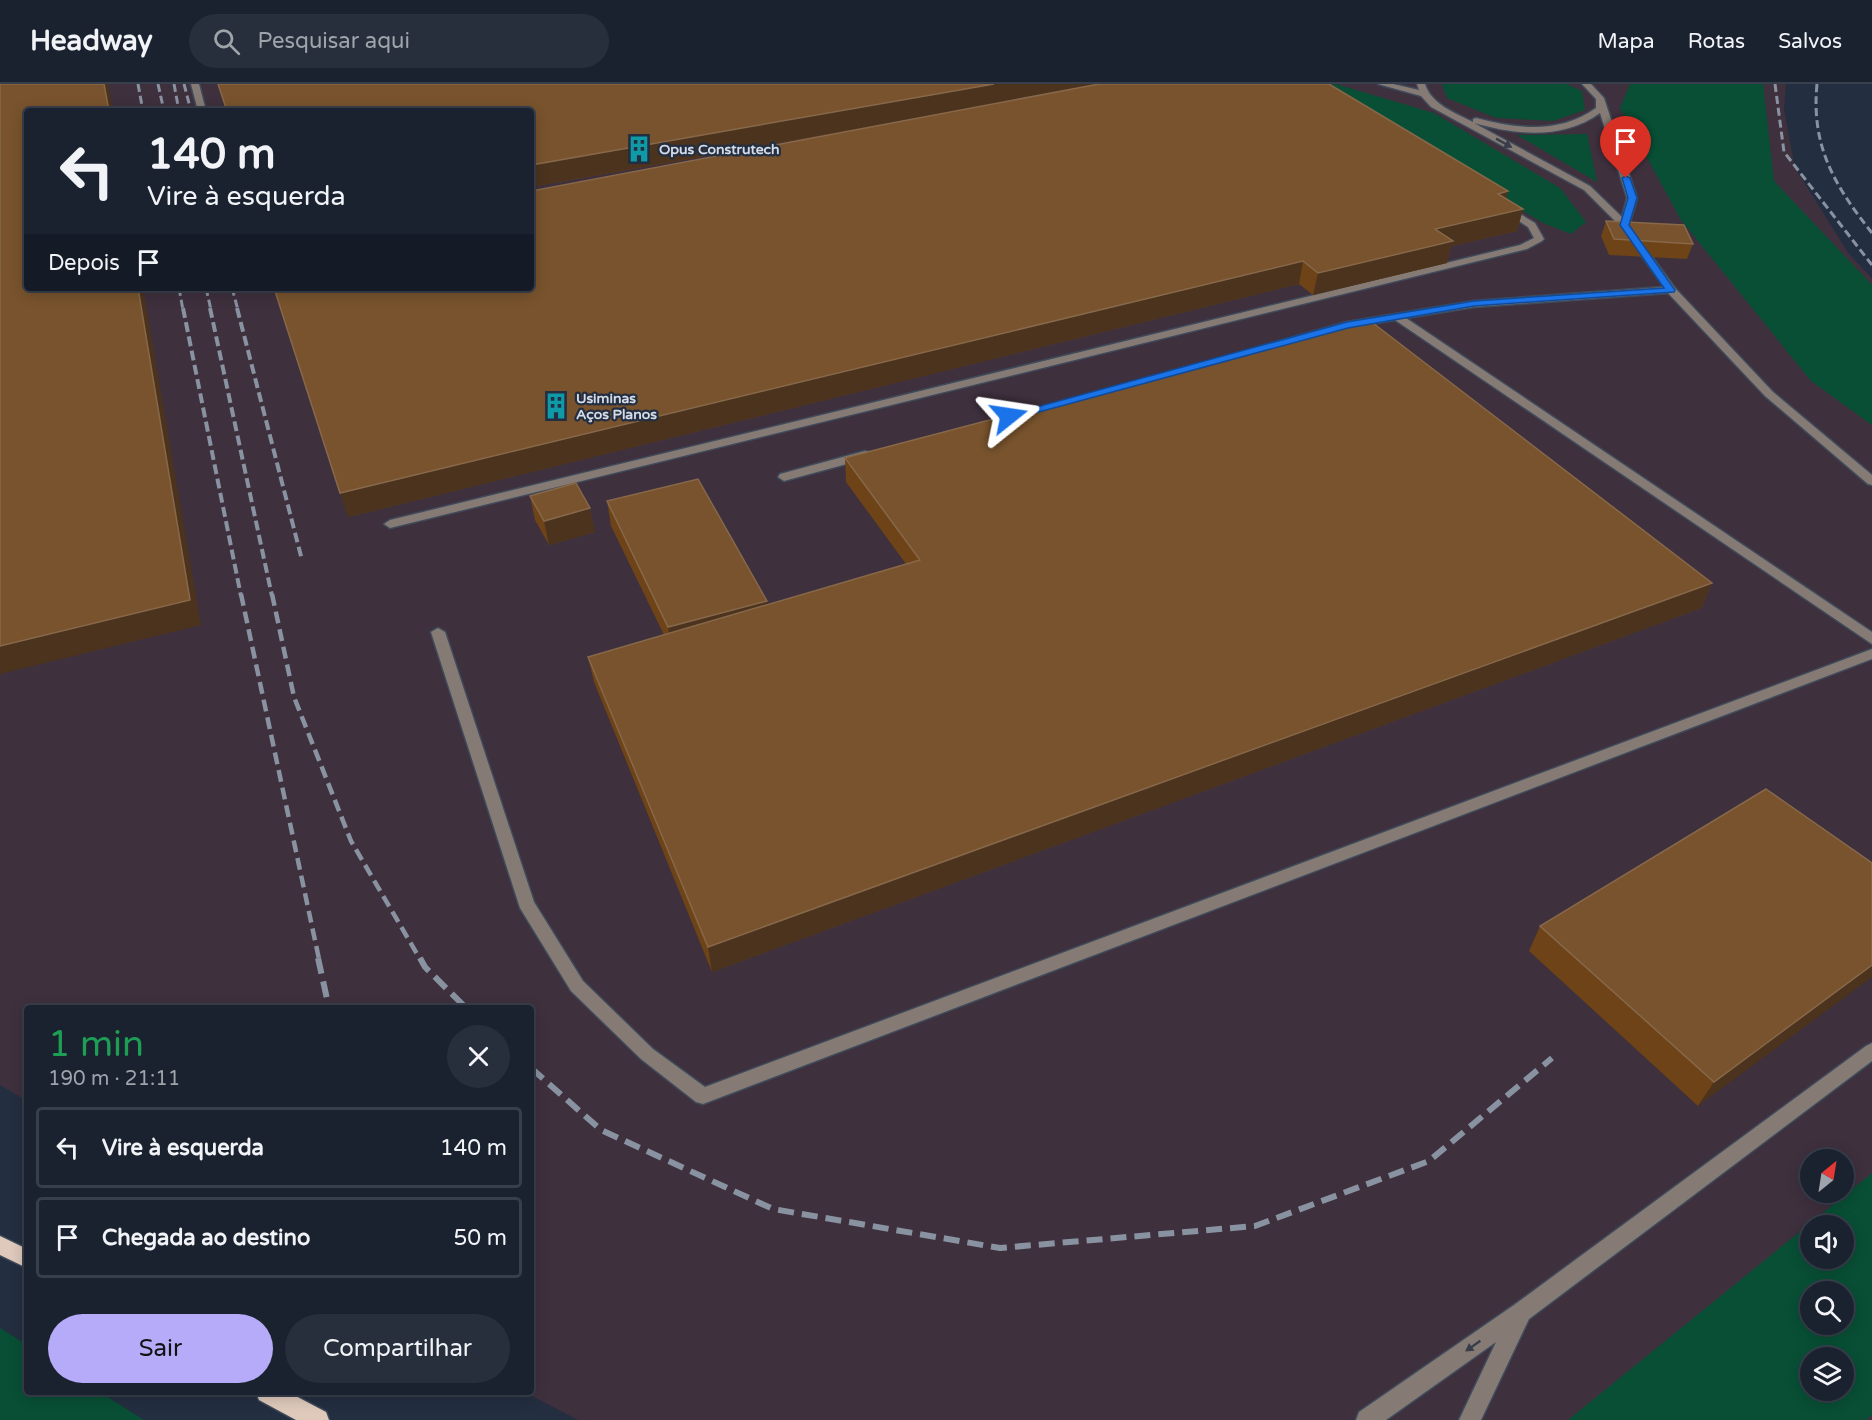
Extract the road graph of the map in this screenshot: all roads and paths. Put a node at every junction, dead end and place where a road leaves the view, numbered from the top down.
1 (195, 84) edge
2 (1382, 84) edge
3 (1421, 84) edge
4 (1590, 85) edge
5 (1425, 94) junction
6 (1600, 98) junction
7 (1434, 105) junction
8 (201, 108) edge
9 (1494, 201) edge
10 (1624, 225) junction
11 (1671, 290) junction
12 (1397, 317) junction
13 (1232, 356) edge
14 (876, 452) edge
15 (784, 477) dead end
16 (1872, 482) edge
17 (390, 524) dead end
18 (438, 632) dead end
19 (1872, 639) edge
20 (1872, 654) edge
21 (1872, 1051) edge
22 (0, 1245) edge
23 (24, 1258) edge
24 (1521, 1312) junction
25 (272, 1395) edge
26 (318, 1420) edge
27 (1367, 1420) edge
28 (1470, 1420) edge

1 - 8 lane
2 - 5 lane
3 - 5 lane
4 - 6 lane
5 - 7 lane
6 - 7 lane
6 - 10 lane
7 -> 10 lane
9 - 17 lane
10 - 11 lane
11 - 12 lane
11 - 16 lane
12 - 13 lane
12 - 19 lane
14 - 15 lane
18 - 20 lane
21 - 24 lane
22 - 23 main road
24 -> 27 lane
24 - 28 lane
25 - 26 main road

